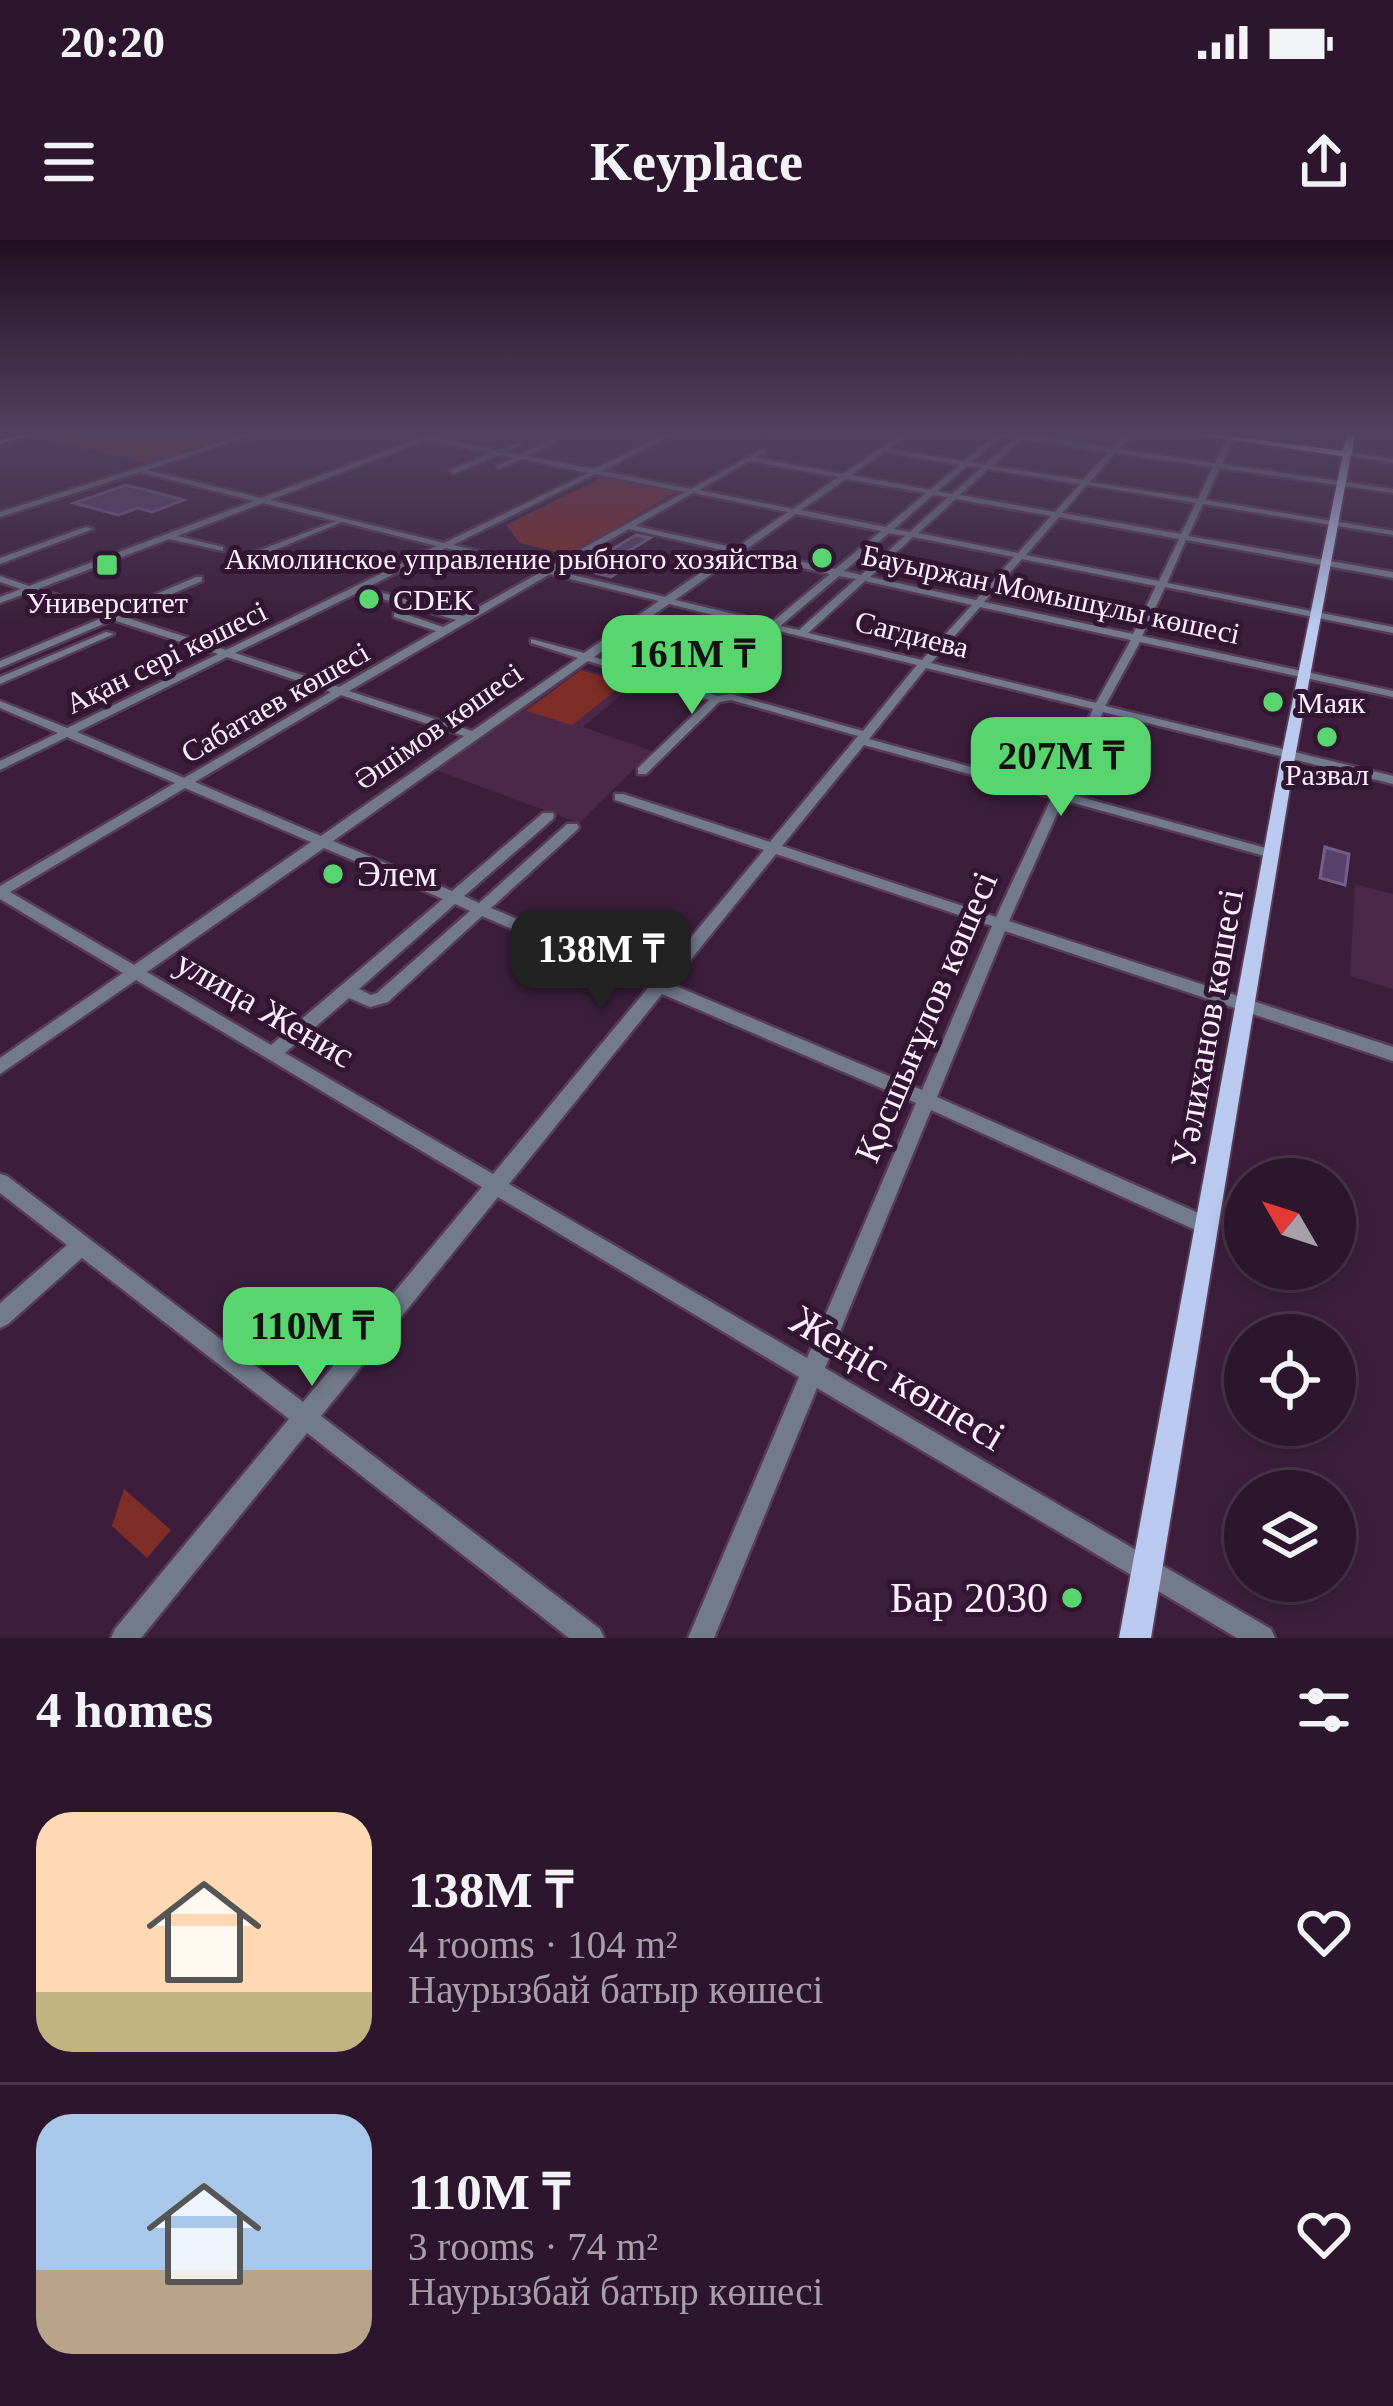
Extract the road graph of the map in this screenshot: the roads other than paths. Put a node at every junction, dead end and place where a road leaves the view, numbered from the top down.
1 (55, 497) edge
2 (251, 497) edge
3 (270, 497) edge
4 (543, 497) edge
5 (679, 497) edge
6 (729, 497) edge
7 (813, 497) edge
8 (925, 497) edge
9 (956, 497) edge
10 (957, 497) edge
11 (1068, 497) edge
12 (1197, 497) edge
13 (1338, 497) edge
14 (1202, 498) junction
15 (262, 500) junction
16 (794, 510) junction
17 (1053, 514) junction
18 (0, 515) edge
19 (1333, 519) junction
20 (346, 521) junction
21 (628, 526) junction
22 (89, 529) dead end
23 (888, 529) junction
24 (1393, 529) edge
25 (915, 534) junction
26 (169, 536) junction
27 (1182, 537) junction
28 (445, 546) junction
29 (220, 549) dead end
30 (736, 550) junction
31 (1018, 554) junction
32 (0, 561) edge
33 (236, 563) dead end
34 (1323, 563) junction
35 (714, 565) junction
36 (549, 572) junction
37 (837, 572) junction
38 (1393, 575) edge
39 (864, 578) junction
40 (0, 579) edge
41 (199, 579) dead end
42 (1161, 583) junction
43 (29, 589) junction
44 (358, 589) junction
45 (662, 599) junction
46 (0, 600) edge
47 (977, 602) junction
48 (414, 605) junction
49 (1314, 614) junction
50 (112, 616) junction
51 (464, 619) junction
52 (771, 627) junction
53 (444, 630) junction
54 (1393, 630) edge
55 (109, 634) dead end
56 (801, 634) junction
57 (1137, 637) junction
58 (535, 641) dead end
59 (226, 654) junction
60 (581, 659) junction
61 (924, 664) junction
62 (0, 665) edge
63 (1304, 674) junction
64 (0, 681) edge
65 (340, 691) junction
66 (695, 693) junction
67 (1393, 694) edge
68 (716, 699) junction
69 (0, 704) edge
70 (1099, 707) junction
71 (68, 733) junction
72 (472, 735) junction
73 (864, 737) junction
74 (1289, 754) junction
75 (0, 766) edge
76 (642, 771) dead end
77 (1393, 780) edge
78 (184, 783) junction
79 (1060, 794) junction
80 (619, 797) dead end
81 (548, 816) dead end
82 (572, 827) dead end
83 (322, 840) junction
84 (772, 848) junction
85 (1272, 854) junction
86 (0, 892) edge
87 (455, 897) junction
88 (484, 910) junction
89 (1000, 925) junction
90 (135, 971) junction
91 (658, 985) junction
92 (346, 990) junction
93 (1245, 1006) junction
94 (274, 1052) junction
95 (1393, 1054) edge
96 (0, 1067) edge
97 (924, 1099) junction
98 (0, 1183) edge
99 (497, 1183) junction
100 (1207, 1226) junction
101 (82, 1245) junction
102 (0, 1316) edge
103 (814, 1374) junction
104 (304, 1420) junction
105 (1147, 1570) junction
106 (124, 1638) edge
107 (592, 1638) edge
108 (701, 1638) edge
109 (1135, 1638) edge
110 (1262, 1638) edge

1 - 18 street
2 - 15 street, Сагдиева
3 - 15 street
4 - 28 street, Ақан сері көшесі
5 - 21 street, Сабатаев көшесі
6 - 16 street
7 - 16 street, Әшімов көшесі
8 - 23 street
9 - 25 street
10 - 17 street
11 - 17 street
12 - 14 street
13 - 19 main road, Уәлиханов көшесі
14 - 19 street
14 - 27 street, Қосшығұлов көшесі
15 - 20 street, Сагдиева
15 - 26 street
16 - 23 street
16 - 30 street, Әшімов көшесі
17 - 27 street
17 - 31 street
19 - 24 street
19 - 34 main road, Уәлиханов көшесі
20 - 28 street, Сагдиева
20 - 33 street
21 - 30 street, Бауыржан Момышұлы көшесі
21 - 35 street
21 - 36 street, Сабатаев көшесі
22 - 32 street
23 - 25 street
23 - 37 street
25 - 31 street
25 - 39 street
26 - 29 street
26 - 43 street
27 - 34 street
27 - 42 street, Қосшығұлов көшесі
28 - 36 street, Сагдиева
28 - 44 street, Ақан сері көшесі
30 - 35 street, Әшімов көшесі
30 - 37 street, Бауыржан Момышұлы көшесі
31 - 42 street
31 - 47 street
34 - 38 street
34 - 49 main road, Уәлиханов көшесі
35 - 45 street, Әшімов көшесі
36 - 45 street, Сагдиева
36 - 51 street, Сабатаев көшесі
37 - 39 street, Бауыржан Момышұлы көшесі
37 - 52 street
39 - 47 street, Бауыржан Момышұлы көшесі
39 - 56 street
40 - 43 street
41 - 50 street
42 - 49 street
42 - 57 street, Қосшығұлов көшесі
43 - 46 street
43 - 50 street
44 - 48 street
44 - 59 street, Ақан сері көшесі
45 - 52 street, Сагдиева
45 - 60 street, Әшімов көшесі
47 - 57 street, Бауыржан Момышұлы көшесі
47 - 61 street
48 - 51 street
48 - 53 street
49 - 54 street
49 - 63 main road, Уәлиханов көшесі
50 - 59 street
50 - 62 street
51 - 53 street, Сабатаев көшесі
52 - 56 street, Сагдиева
52 - 66 street
53 - 65 street, Сабатаев көшесі
55 - 64 street
56 - 61 street, Сагдиева
57 - 63 street, Бауыржан Момышұлы көшесі
57 - 70 street, Қосшығұлов көшесі
58 - 60 street
59 - 65 street
59 - 71 street, Ақан сері көшесі
60 - 66 street
60 - 72 street, Әшімов көшесі
61 - 70 street, Сагдиева
61 - 73 street
63 - 67 street, Бауыржан Момышұлы көшесі
63 - 74 main road, Уәлиханов көшесі
65 - 72 street
65 - 78 street, Сабатаев көшесі
66 - 68 street
68 - 73 street
68 - 76 street
69 - 71 street
70 - 74 street, Сагдиева
70 - 79 street, Қосшығұлов көшесі
71 - 75 street, Ақан сері көшесі
71 - 78 street
72 - 83 street, Әшімов көшесі
73 - 79 street
73 - 84 street
74 - 77 street, Сагдиева
74 - 85 main road, Уәлиханов көшесі
78 - 83 street
78 - 86 street, Сабатаев көшесі
79 - 85 street
79 - 89 street, Қосшығұлов көшесі
80 - 84 street
81 - 87 street
82 - 88 street
83 - 87 street
83 - 90 street, Әшімов көшесі
84 - 89 street
84 - 91 street
85 - 93 main road, Уәлиханов көшесі
86 - 90 street, улица Женис
87 - 88 street
87 - 92 street
88 - 91 street
88 - 92 street
89 - 93 street
89 - 97 street, Қосшығұлов көшесі
90 - 94 street, улица Женис
90 - 96 street, Әшімов көшесі
91 - 97 street
91 - 99 street
92 - 94 street
93 - 95 street
93 - 100 main road, Уәлиханов көшесі
94 - 99 street, улица Женис
97 - 100 street
97 - 103 street, Қосшығұлов көшесі
98 - 101 street
99 - 103 street, Жеңіс көшесі
99 - 104 street
100 - 105 main road, Уәлиханов көшесі
101 - 102 street
101 - 104 street
103 - 105 street, Жеңіс көшесі
103 - 108 street, Қосшығұлов көшесі
104 - 106 street
104 - 107 street
105 - 109 main road, Уәлиханов көшесі
105 - 110 street, Жеңіс көшесі

